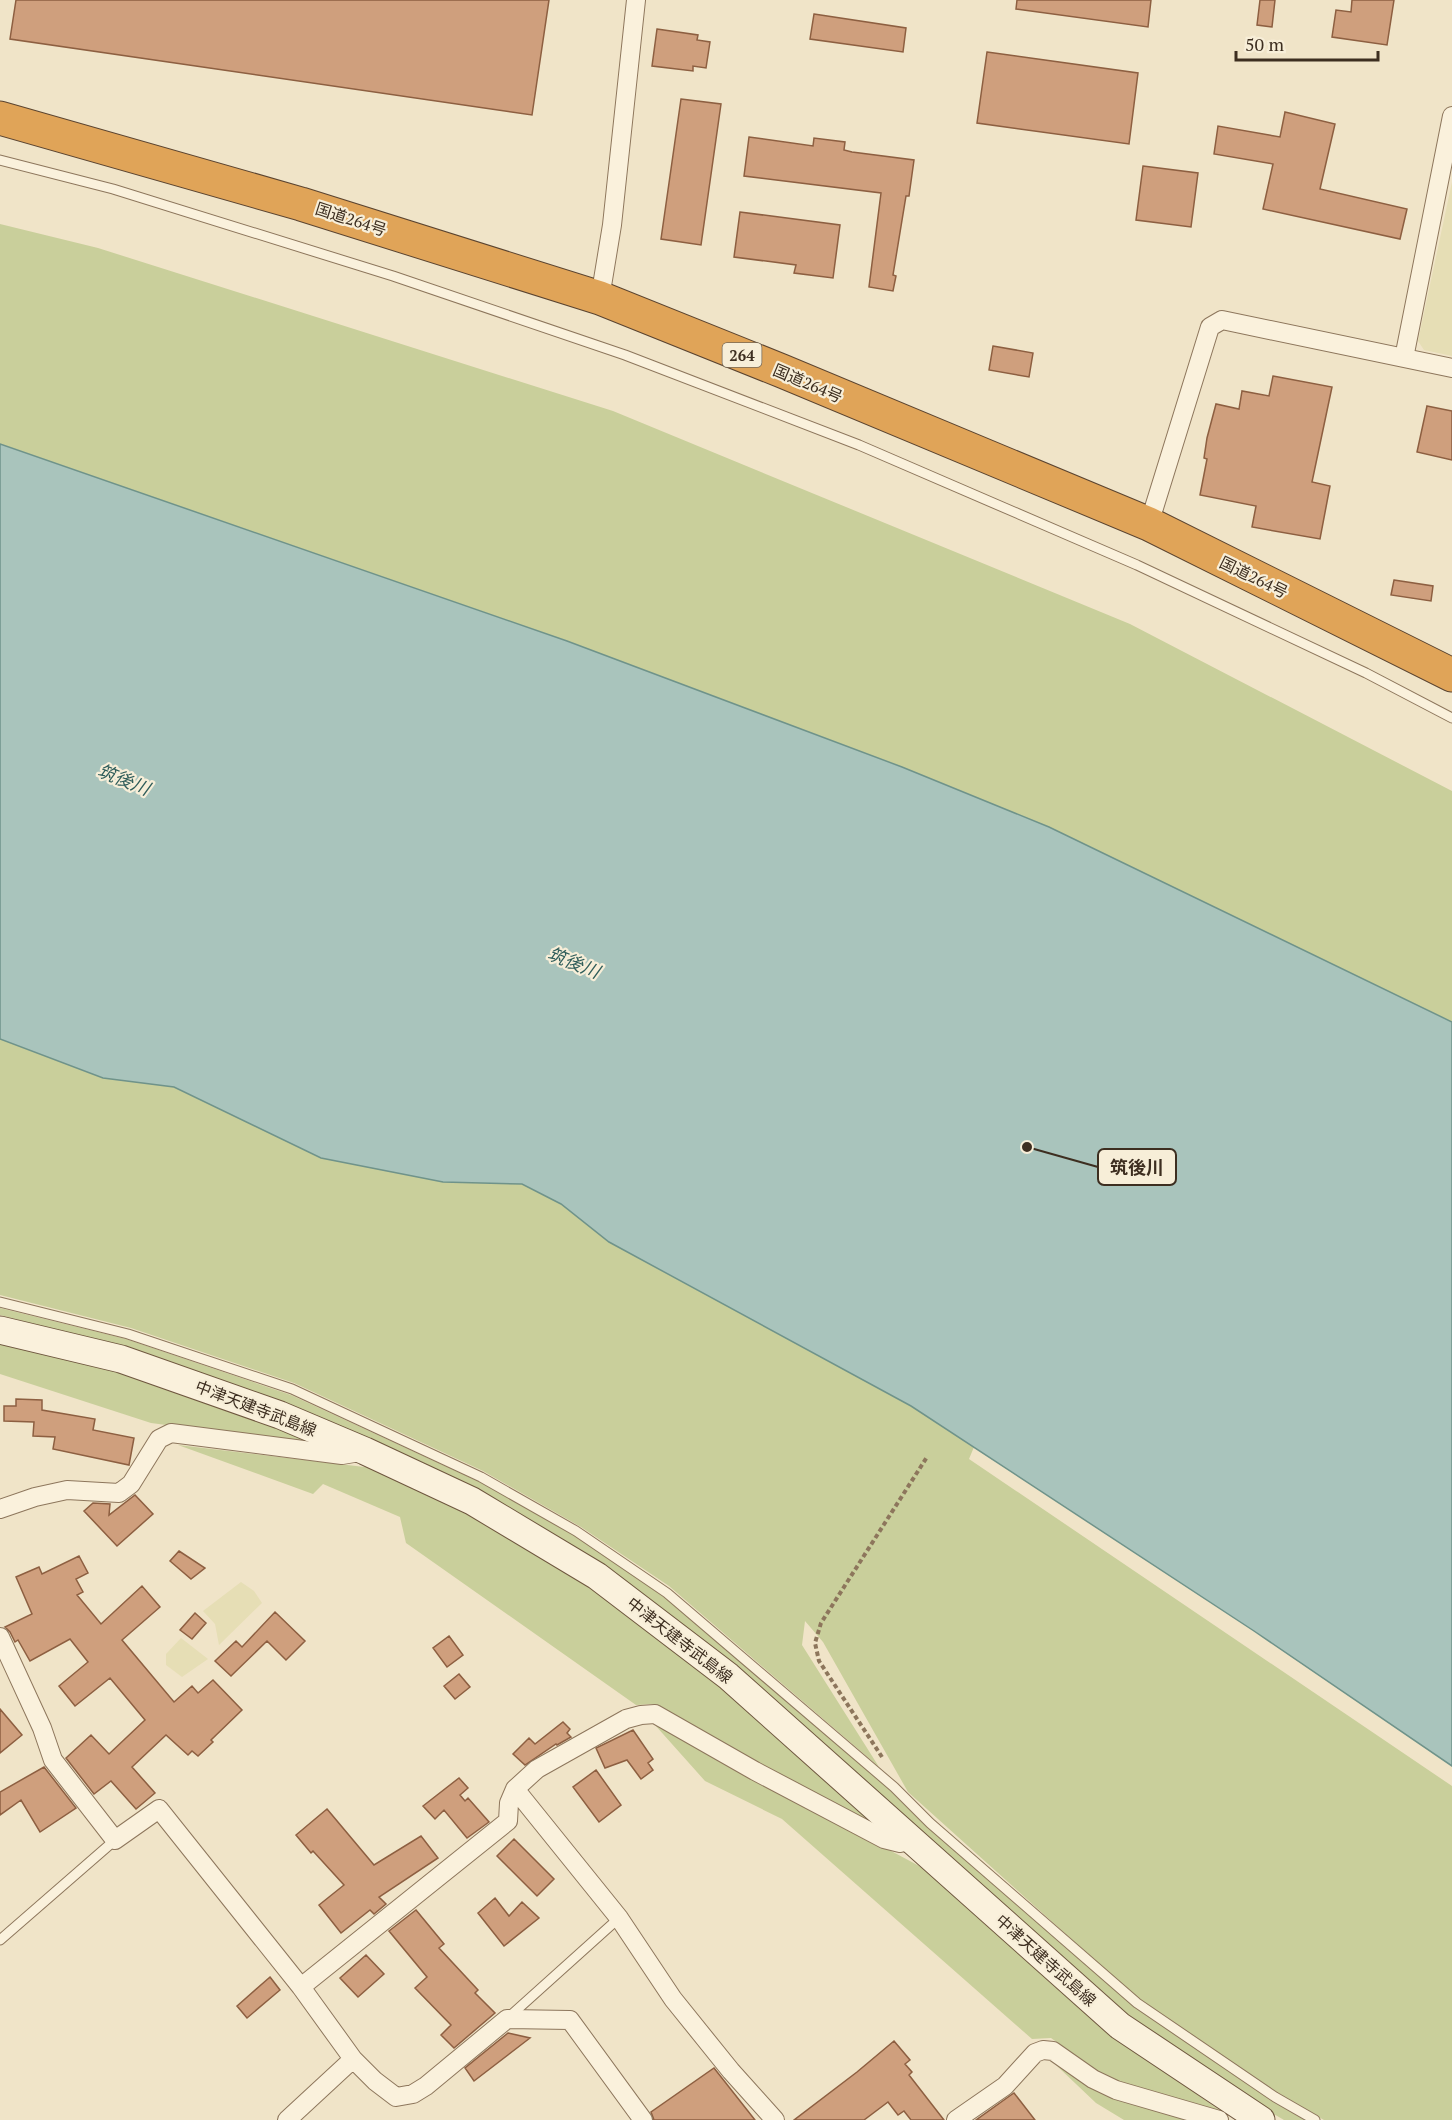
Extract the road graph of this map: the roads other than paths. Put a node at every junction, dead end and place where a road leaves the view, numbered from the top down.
1 (636, 0) edge
2 (1452, 116) edge
3 (0, 118) edge
4 (0, 160) edge
5 (600, 298) junction
6 (1404, 358) junction
7 (1452, 368) edge
8 (1149, 524) junction
9 (1452, 675) edge
10 (1452, 718) edge
11 (0, 1302) edge
12 (0, 1330) edge
13 (365, 1451) junction
14 (0, 1509) edge
15 (0, 1637) edge
16 (515, 1790) junction
17 (115, 1840) junction
18 (914, 1840) junction
19 (619, 1918) junction
20 (0, 1940) edge
21 (301, 1987) junction
22 (507, 2019) junction
23 (353, 2059) junction
24 (287, 2120) edge
25 (643, 2120) edge
26 (775, 2120) edge
27 (956, 2120) edge
28 (1219, 2120) edge
29 (1261, 2120) edge
30 (1315, 2120) edge

1 - 5 street
2 - 6 street
3 - 5 highway, 国道264号 / 264
4 - 10 lane
5 - 8 highway, 国道264号 / 264
6 - 7 street
6 - 8 street
8 - 9 highway, 国道264号 / 264
11 - 30 lane
12 - 13 main road, 中津天建寺武島線
13 - 14 street
13 - 18 main road, 中津天建寺武島線
15 - 17 street
16 - 18 street
16 - 19 street
16 - 21 street
17 - 20 lane
17 - 21 street
18 - 29 main road, 中津天建寺武島線
19 - 22 lane
19 - 26 street
21 - 23 street
22 - 23 street
22 - 25 street
23 - 24 street
27 - 28 street

